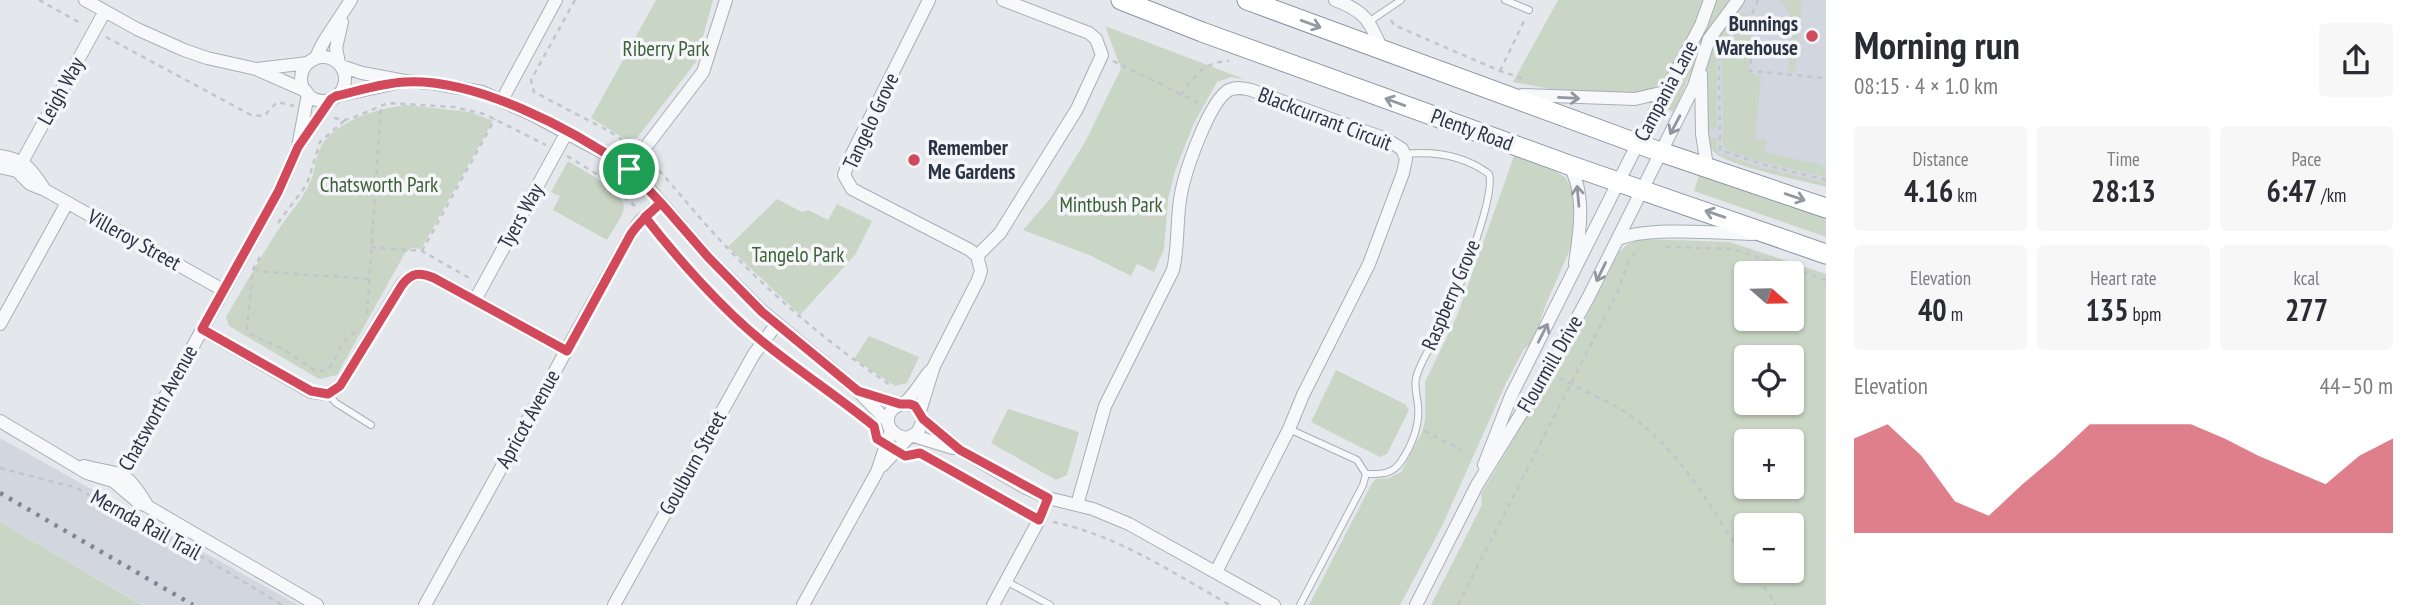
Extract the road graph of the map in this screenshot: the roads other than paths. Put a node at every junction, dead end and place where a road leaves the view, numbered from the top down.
1 (85, 0) edge
2 (556, 0) edge
3 (726, 0) edge
4 (929, 0) edge
5 (1003, 0) edge
6 (1121, 0) edge
7 (1247, 0) edge
8 (1335, 0) edge
9 (1401, 0) edge
10 (1505, 0) edge
11 (1710, 0) edge
12 (1738, 0) edge
13 (348, 6) edge
14 (1529, 10) road end
15 (105, 11) junction
16 (1370, 22) junction
17 (1382, 50) junction
18 (1702, 60) junction
19 (312, 61) junction
20 (340, 65) junction
21 (256, 69) junction
22 (405, 82) junction
23 (307, 92) junction
24 (1665, 92) junction
25 (1501, 94) junction
26 (334, 98) junction
27 (502, 100) junction
28 (567, 132) junction
29 (1638, 143) junction
30 (298, 147) junction
31 (1661, 151) junction
32 (1404, 154) junction
33 (0, 156) edge
34 (1569, 165) junction
35 (20, 166) junction
36 (1707, 166) junction
37 (0, 167) edge
38 (629, 169) junction
39 (1619, 182) junction
40 (1642, 189) junction
41 (67, 203) junction
42 (661, 203) junction
43 (1826, 208) edge
44 (1781, 237) junction
45 (1617, 240) junction
46 (1826, 254) edge
47 (978, 256) junction
48 (1572, 277) junction
49 (223, 290) junction
50 (475, 300) junction
51 (0, 324) edge
52 (776, 324) junction
53 (202, 329) junction
54 (567, 351) junction
55 (934, 366) junction
56 (858, 391) junction
57 (328, 394) junction
58 (902, 404) junction
59 (921, 415) junction
60 (0, 421) edge
61 (371, 425) dead end
62 (889, 426) junction
63 (1289, 429) junction
64 (911, 437) junction
65 (960, 450) junction
66 (877, 472) junction
67 (1366, 474) junction
68 (119, 479) junction
69 (1477, 485) junction
70 (1048, 498) junction
71 (1077, 505) junction
72 (1216, 572) junction
73 (1006, 581) junction
74 (317, 605) edge
75 (425, 605) edge
76 (614, 605) edge
77 (803, 605) edge
78 (993, 605) edge
79 (1050, 605) edge
80 (1274, 605) edge
81 (1300, 605) edge
82 (1416, 605) edge

1 - 15 street
2 - 27 street
3 - 38 street
4 - 47 street, Tangelo Grove
5 - 47 street
34 -> 6 highway, Plenty Road
7 -> 17 highway, Plenty Road
8 - 16 street
9 - 16 lane
10 - 14 lane
11 - 24 street, Campania Lane
12 - 18 street, Campania Lane
13 - 19 street
13 - 20 street
15 - 21 street
15 - 35 street, Leigh Way
16 - 17 street
17 - 25 highway, Plenty Road
18 -> 31 street, Campania Lane
18 - 36 street
19 - 20 street
19 - 21 street
19 - 23 street
20 - 22 street
20 - 26 street
21 - 23 street
22 - 26 street
22 - 27 street
23 - 26 street
23 - 30 street, Chatsworth Avenue
25 -> 24 street
24 - 29 street, Campania Lane
25 - 29 highway, Plenty Road
26 - 30 street, Chatsworth Avenue
27 - 28 street
28 - 38 street
28 - 50 street, Tyers Way
29 - 31 highway, Plenty Road
29 - 39 street, Campania Lane
30 - 49 street, Chatsworth Avenue
31 - 36 highway, Plenty Road
31 - 40 street, Campania Lane
32 - 63 street, Blackcurrant Circuit
32 - 67 lane, Raspberry Grove
32 - 71 street, Blackcurrant Circuit
33 - 35 street, Villeroy Street
34 - 39 highway, Plenty Road
48 -> 34 street, Flourmill Drive
35 - 37 street, Villeroy Street
35 - 41 street, Villeroy Street
36 -> 43 highway, Plenty Road
38 - 42 street
39 - 40 highway, Plenty Road
39 - 48 street, Flourmill Drive
44 -> 40 highway, Plenty Road
40 - 45 street, Flourmill Drive
41 - 49 street, Villeroy Street
41 - 51 street
42 - 52 street
42 - 54 street, Apricot Avenue
44 - 45 street
44 - 46 highway, Plenty Road
45 -> 69 street, Flourmill Drive
47 - 55 street
69 -> 48 street, Flourmill Drive
49 - 53 street, Chatsworth Avenue
50 - 54 street
50 - 57 street
52 - 56 street
52 - 76 street, Goulburn Street
53 - 57 street
53 - 68 street, Chatsworth Avenue
54 - 75 street, Apricot Avenue
55 - 58 street
55 - 59 street
56 - 58 street
56 - 62 street
57 - 61 lane
58 - 59 street
58 - 62 street
59 - 64 street
59 - 65 street
60 - 68 street
62 - 64 street
62 - 66 street
63 - 67 lane
63 - 72 street, Blackcurrant Circuit
64 - 65 street
64 - 66 street
65 - 70 street
66 - 77 street
67 - 81 lane
68 - 74 street
69 - 82 street, Flourmill Drive
70 - 71 street
70 - 73 street
71 - 72 street
72 - 80 street
73 - 78 street
73 - 79 lane

